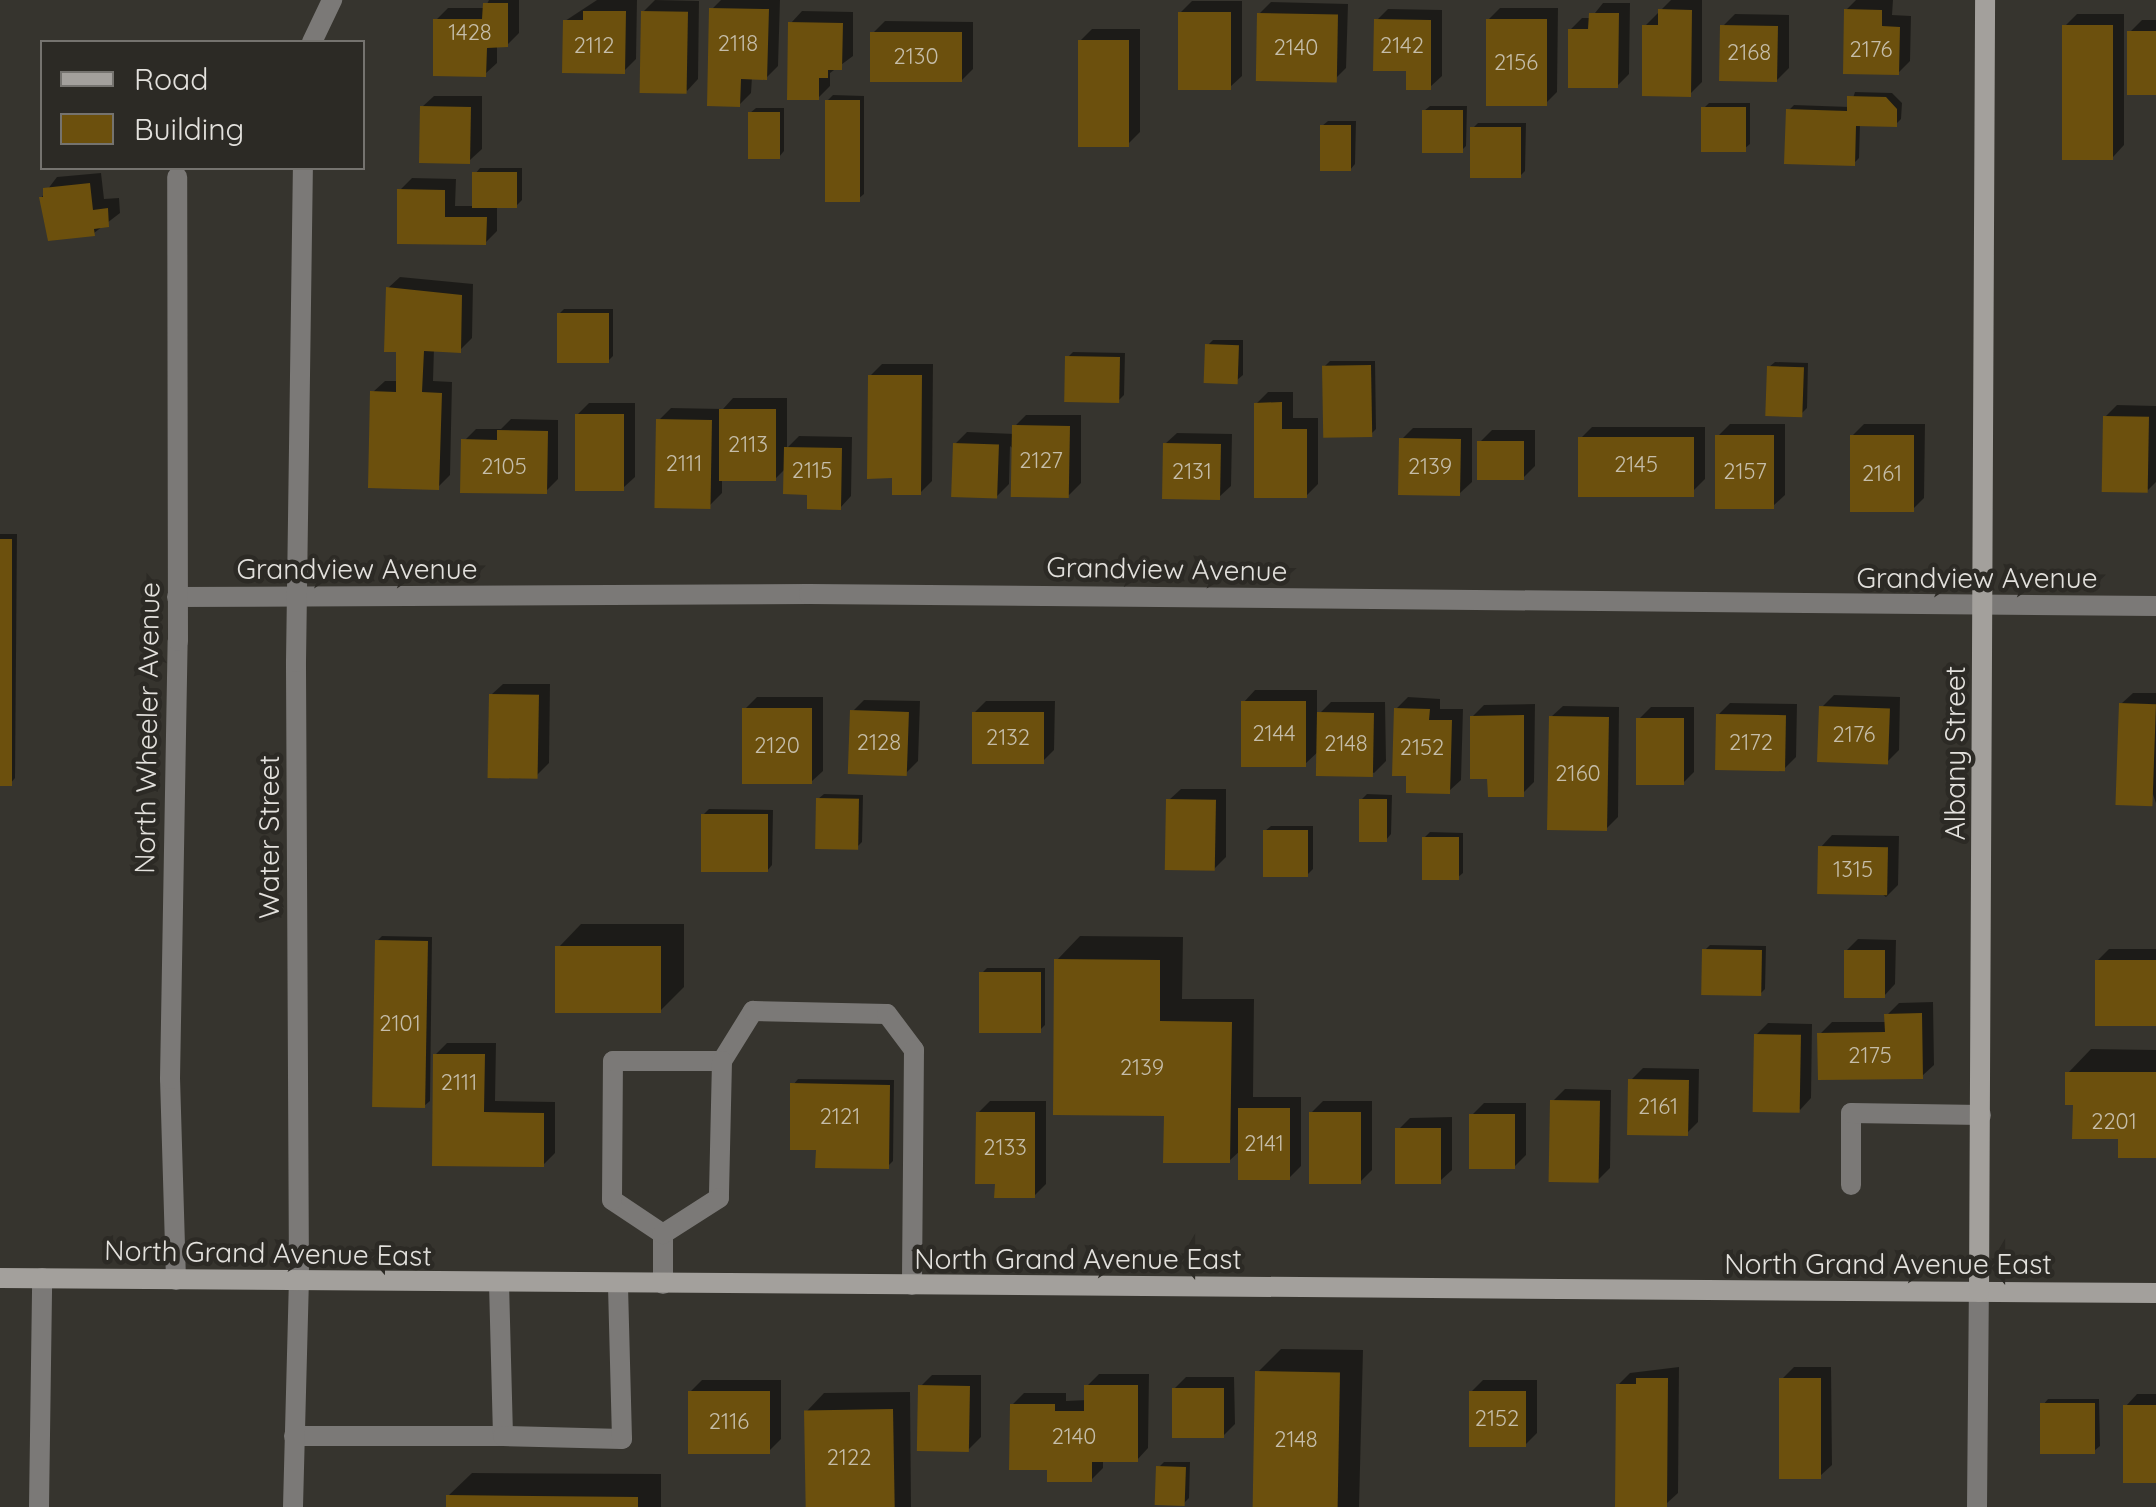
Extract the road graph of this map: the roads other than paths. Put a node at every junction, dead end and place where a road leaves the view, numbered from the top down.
1 (332, 0) edge
2 (1985, 0) edge
3 (313, 40) edge
4 (303, 170) edge
5 (177, 176) dead end
6 (177, 596) junction
7 (297, 599) junction
8 (1983, 606) junction
9 (2156, 606) edge
10 (722, 1062) junction
11 (1981, 1115) junction
12 (1851, 1186) dead end
13 (664, 1234) junction
14 (0, 1278) edge
15 (42, 1278) junction
16 (176, 1280) junction
17 (298, 1282) junction
18 (499, 1282) junction
19 (618, 1284) junction
20 (663, 1284) junction
21 (912, 1285) junction
22 (1979, 1292) junction
23 (2156, 1293) edge
24 (294, 1436) junction
25 (503, 1436) junction
26 (39, 1507) edge
27 (293, 1507) edge
28 (1977, 1507) edge

1 - 3 street
2 - 8 street, Albany Street
4 - 7 street, Water Street
5 - 6 street, North Wheeler Avenue
6 - 7 street, Grandview Avenue
6 - 16 street, North Wheeler Avenue
7 - 8 street, Grandview Avenue
7 - 17 street, Water Street
8 - 9 street, Grandview Avenue
8 - 11 street, Albany Street
10 - 13 street
10 - 13 street
10 - 21 street
11 - 12 street
11 - 22 street, Albany Street
13 - 20 street
14 - 15 street, North Grand Avenue East
15 - 16 street, North Grand Avenue East
15 - 26 street
16 - 17 street, North Grand Avenue East
17 - 18 street, North Grand Avenue East
17 - 24 street, Water Street
18 - 19 street, North Grand Avenue East
18 - 25 street
19 - 20 street, North Grand Avenue East
19 - 25 street
20 - 21 street, North Grand Avenue East
21 - 22 street, North Grand Avenue East
22 - 23 street, North Grand Avenue East
22 - 28 street, Albany Street
24 - 25 street
24 - 27 street, Water Street

